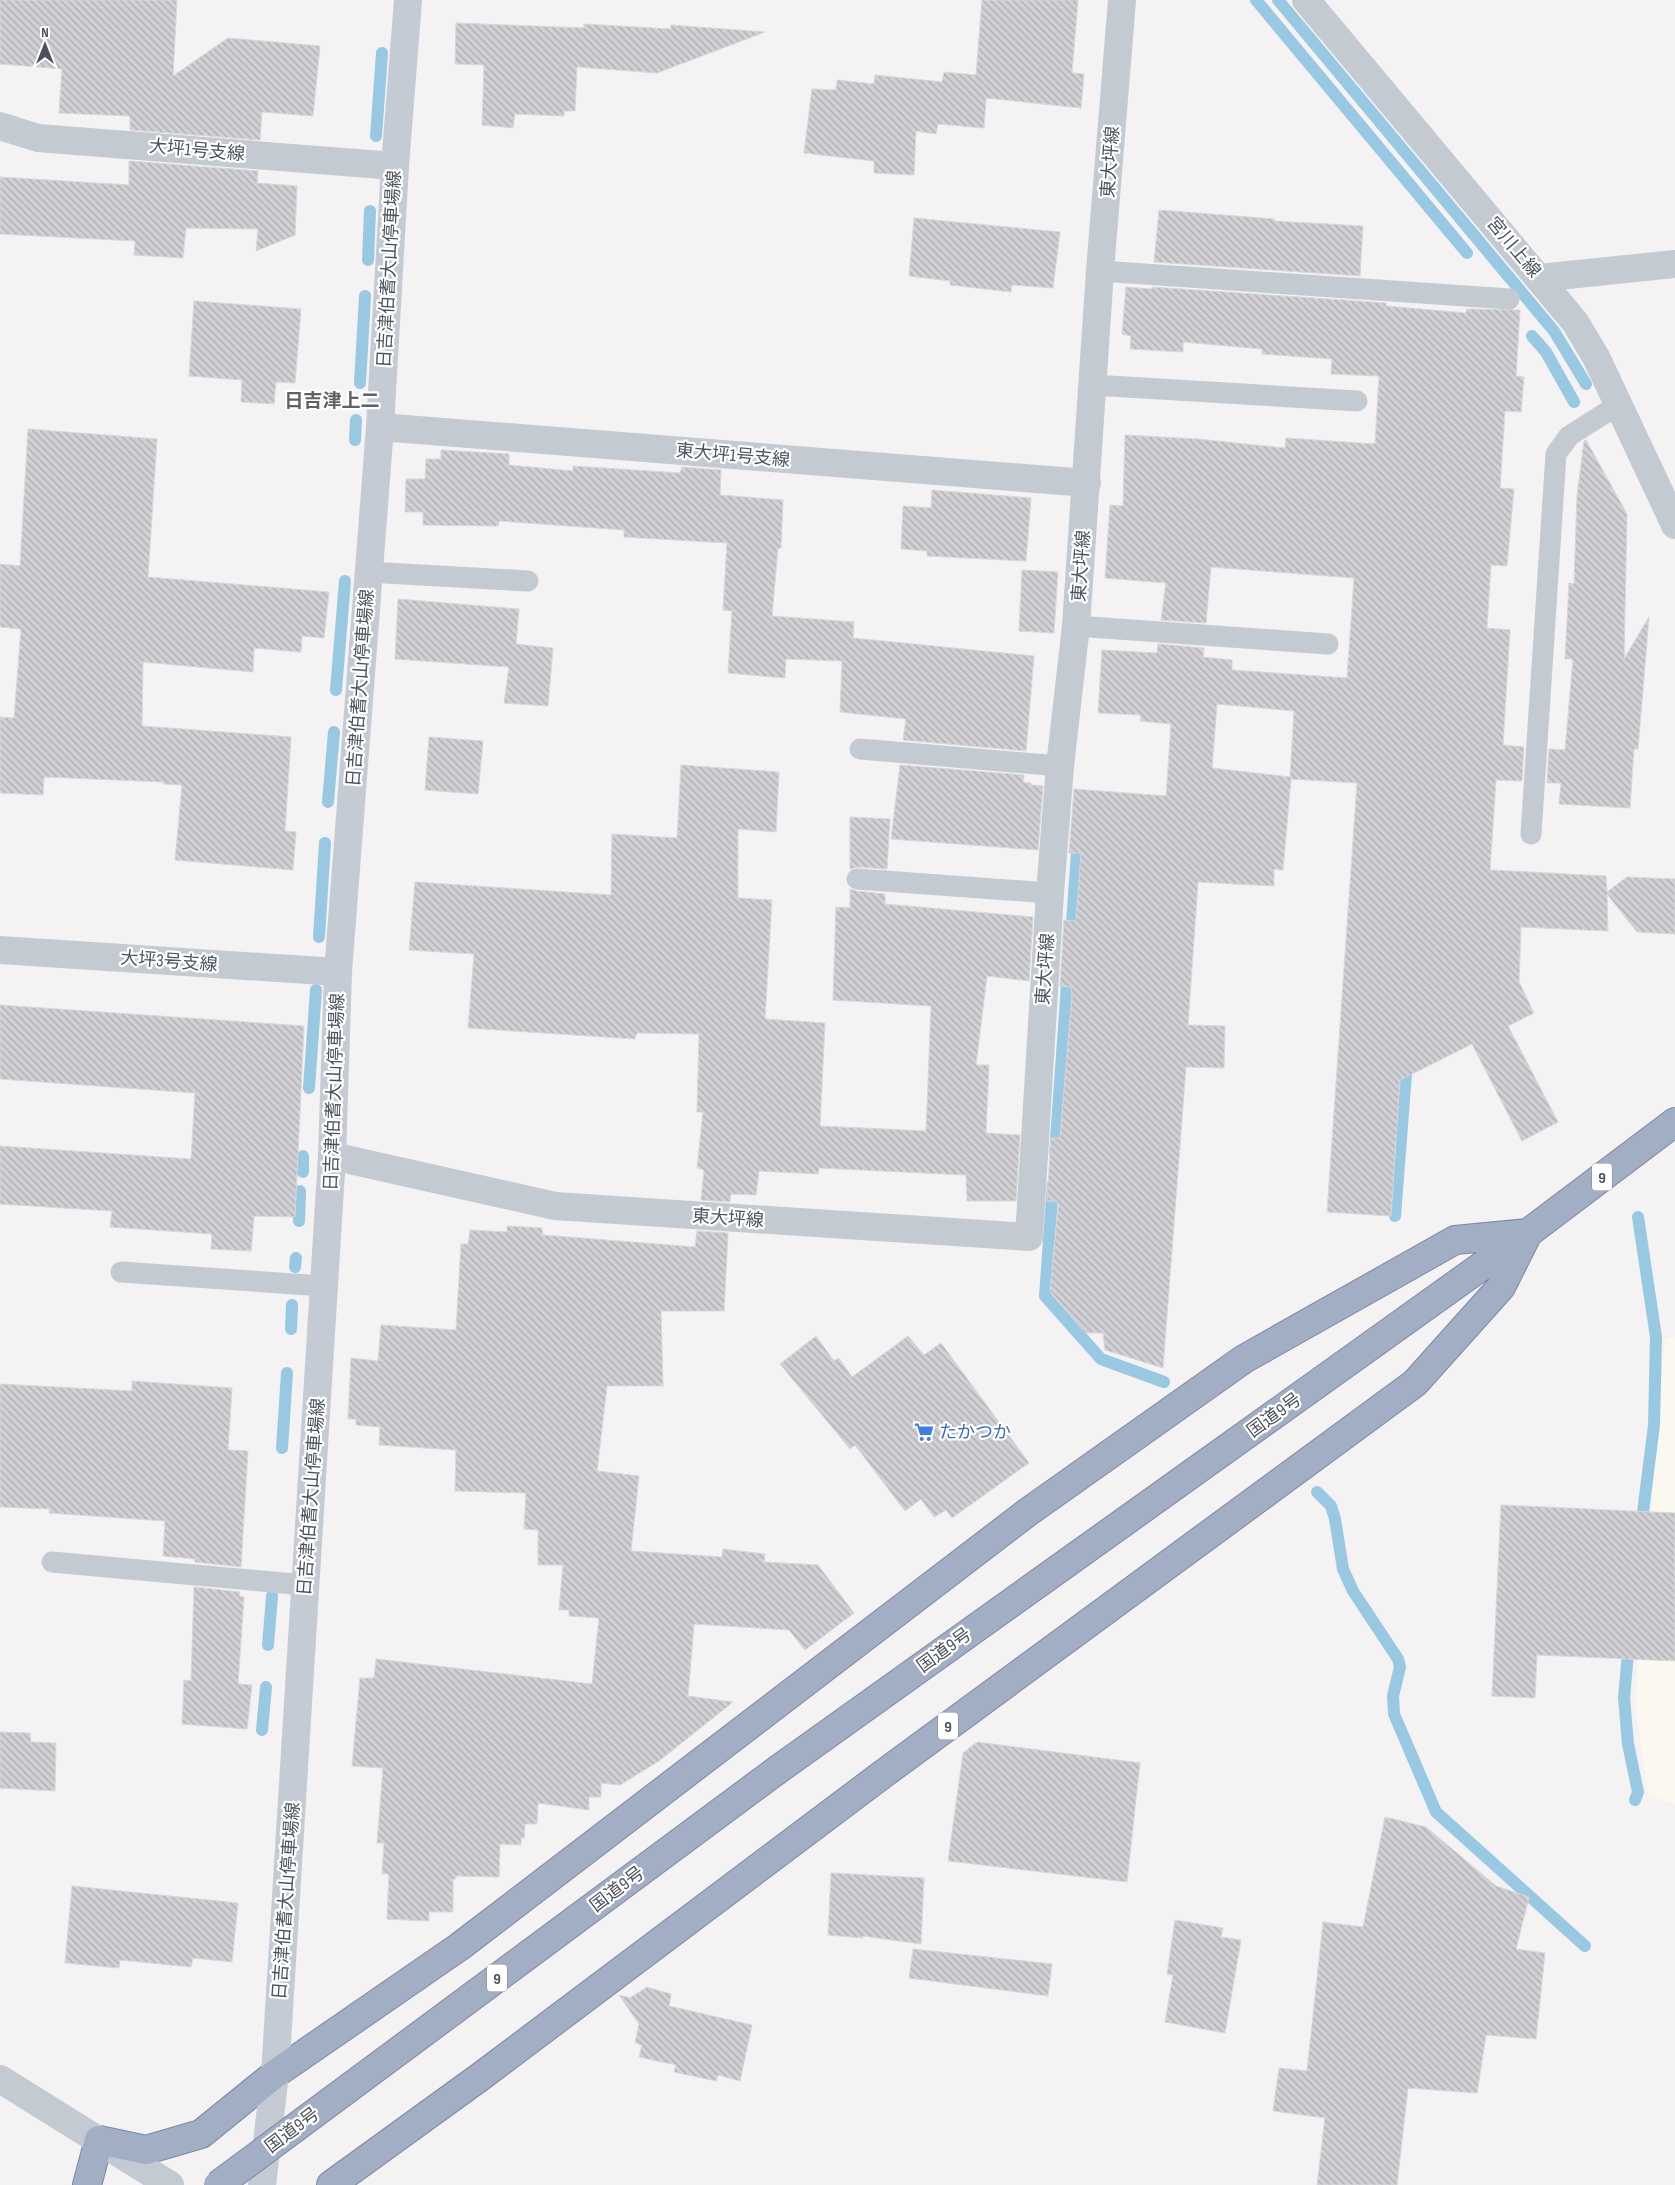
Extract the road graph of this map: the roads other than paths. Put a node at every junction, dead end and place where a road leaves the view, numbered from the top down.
1 (408, 0) edge
2 (1122, 0) edge
3 (1306, 0) edge
4 (0, 126) edge
5 (395, 166) junction
6 (1675, 264) edge
7 (1100, 271) junction
8 (1540, 278) junction
9 (1509, 299) dead end
10 (1093, 385) junction
11 (1357, 401) dead end
12 (1618, 405) junction
13 (380, 427) junction
14 (1087, 483) junction
15 (1675, 526) edge
16 (368, 572) junction
17 (528, 581) dead end
18 (1076, 626) junction
19 (1328, 644) dead end
20 (860, 749) dead end
21 (1060, 766) junction
22 (1531, 834) dead end
23 (857, 879) dead end
24 (1050, 893) junction
25 (0, 950) edge
26 (338, 972) junction
27 (1675, 1122) edge
28 (332, 1156) junction
29 (1528, 1232) junction
30 (121, 1272) dead end
31 (324, 1286) junction
32 (52, 1562) dead end
33 (305, 1585) junction
34 (275, 2074) junction
35 (0, 2079) edge
36 (98, 2140) junction
37 (87, 2185) edge
38 (170, 2185) edge
39 (218, 2185) edge
40 (262, 2185) edge
41 (331, 2185) edge

1 - 5 main road, 日吉津伯耆大山停車場線
2 - 7 street, 東大坪線
3 - 8 street, 宮川上線
4 - 5 street, 大坪1号支線
5 - 13 main road, 日吉津伯耆大山停車場線
6 - 8 street
7 - 9 lane
7 - 10 street, 東大坪線
8 - 12 street, 宮川上線
10 - 11 lane
10 - 14 street, 東大坪線
12 - 15 street, 宮川上線
12 - 22 lane
13 - 14 street, 東大坪1号支線
13 - 16 main road, 日吉津伯耆大山停車場線
14 - 18 street, 東大坪線
16 - 17 lane
16 - 26 main road, 日吉津伯耆大山停車場線
18 - 19 lane
18 - 21 street, 東大坪線
20 - 21 lane
21 - 24 street, 東大坪線
23 - 24 lane
24 - 28 street, 東大坪線
25 - 26 street, 大坪3号支線
26 - 28 main road, 日吉津伯耆大山停車場線
27 - 29 highway, 国道9号 / 9
28 - 31 main road, 日吉津伯耆大山停車場線
29 - 34 highway
29 - 39 highway, 国道9号 / 9, bridge
29 - 41 highway, 9
30 - 31 lane
31 - 33 main road, 日吉津伯耆大山停車場線
32 - 33 lane
33 - 34 main road, 日吉津伯耆大山停車場線
34 - 36 highway
34 - 40 main road, 日吉津伯耆大山停車場線
35 - 36 street
36 - 37 highway
36 - 38 street

